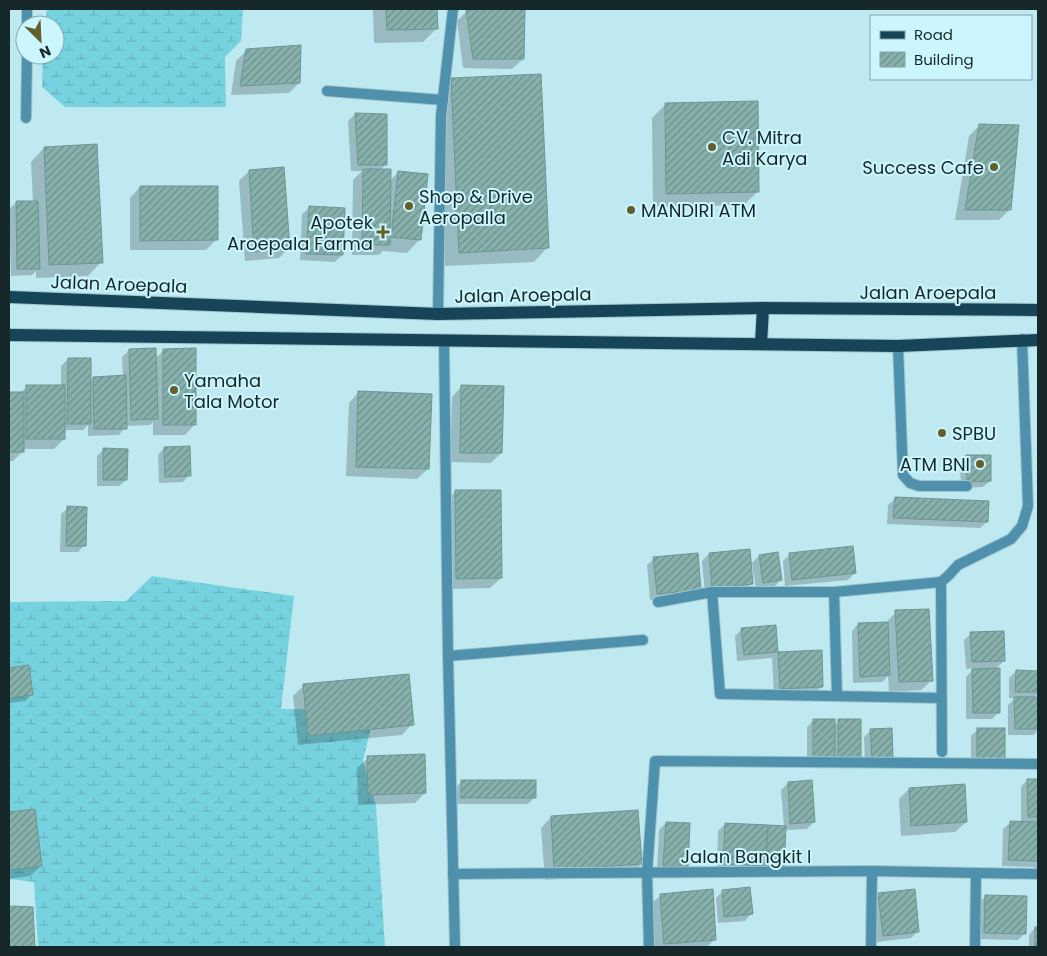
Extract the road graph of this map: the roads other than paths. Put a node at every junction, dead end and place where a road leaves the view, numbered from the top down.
1 (453, 9) edge
2 (27, 65) edge
3 (327, 90) dead end
4 (443, 100) junction
5 (26, 118) dead end
6 (9, 297) edge
7 (763, 308) junction
8 (1038, 310) edge
9 (438, 314) junction
10 (9, 335) edge
11 (1022, 339) junction
12 (1038, 340) edge
13 (444, 341) junction
14 (761, 344) junction
15 (898, 346) junction
16 (967, 486) dead end
17 (941, 582) junction
18 (712, 592) junction
19 (834, 592) junction
20 (658, 602) dead end
21 (643, 640) dead end
22 (448, 656) junction
23 (837, 696) junction
24 (941, 698) junction
25 (942, 752) dead end
26 (1038, 764) edge
27 (872, 871) junction
28 (648, 873) junction
29 (976, 873) junction
30 (453, 874) junction
31 (1038, 874) edge
32 (455, 947) edge
33 (649, 947) edge
34 (871, 947) edge
35 (975, 947) edge

1 - 4 street
2 - 5 street
3 - 4 street
4 - 9 street
6 - 9 main road, Jalan Aroepala
7 - 8 main road, Jalan Aroepala
7 - 9 main road, Jalan Aroepala
7 - 14 main road
10 - 13 main road
11 - 12 main road
11 - 15 main road
11 - 17 street
13 - 14 main road
13 - 22 street
14 - 15 main road
15 - 16 street
17 - 19 street
17 - 24 street
18 - 19 street
18 - 20 street
18 - 23 street
19 - 23 street
21 - 22 street
22 - 30 street
23 - 24 street
24 - 25 street
26 - 28 street
27 - 28 street, Jalan Bangkit I
27 - 29 street, Jalan Bangkit I
27 - 34 street
28 - 30 street, Jalan Bangkit I
28 - 33 street
29 - 31 street, Jalan Bangkit I
29 - 35 street
30 - 32 street

